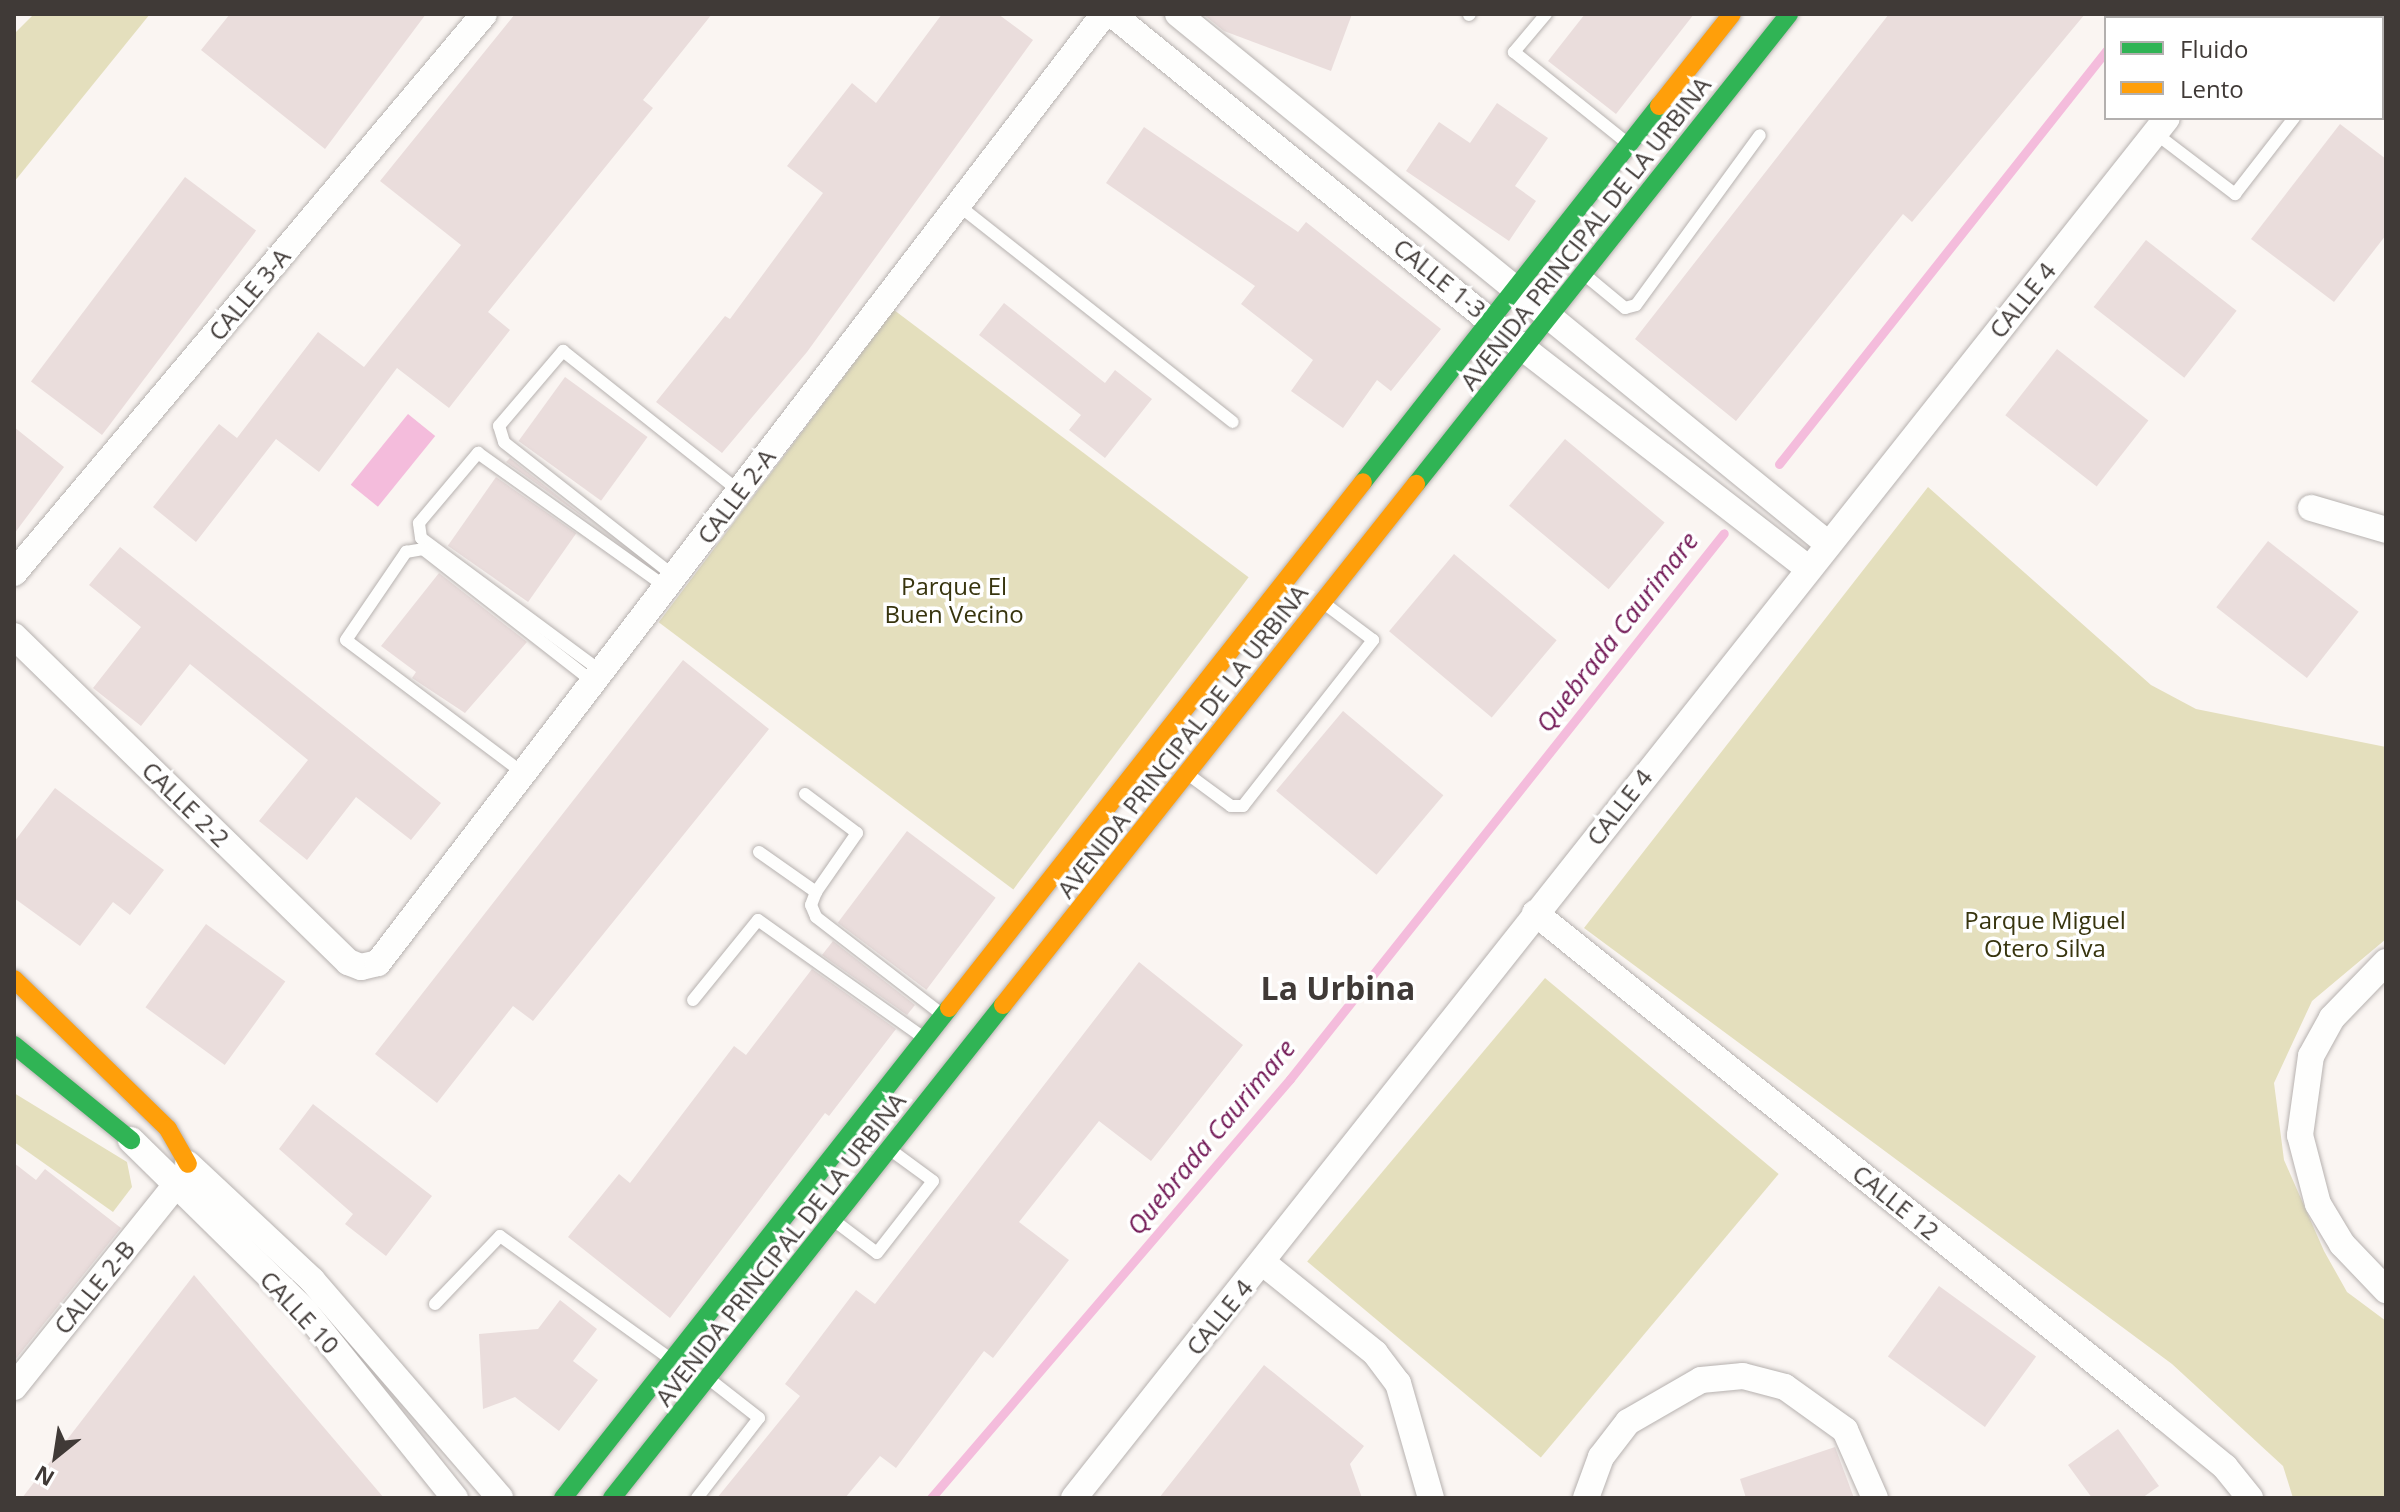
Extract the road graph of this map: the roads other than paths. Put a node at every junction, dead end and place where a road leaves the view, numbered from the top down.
1 (484, 14) edge
2 (1104, 14) edge
3 (1112, 14) edge
4 (1178, 14) edge
5 (1546, 14) edge
6 (1732, 14) edge
7 (1789, 14) edge
8 (2292, 120) edge
9 (2161, 126) edge
10 (1760, 135) dead end
11 (1629, 145) junction
12 (958, 205) junction
13 (1582, 273) junction
14 (1514, 291) junction
15 (1547, 318) junction
16 (1492, 320) junction
17 (1523, 348) junction
18 (1233, 422) dead end
19 (739, 491) junction
20 (2311, 508) dead end
21 (2386, 530) edge
22 (1828, 544) junction
23 (1808, 568) junction
24 (14, 573) edge
25 (670, 582) junction
26 (1323, 602) junction
27 (14, 636) edge
28 (598, 677) junction
29 (523, 773) junction
30 (1187, 773) junction
31 (805, 794) dead end
32 (759, 852) dead end
33 (816, 892) junction
34 (1535, 913) junction
35 (2386, 962) edge
36 (361, 967) joint
37 (14, 979) edge
38 (693, 1000) dead end
39 (942, 1015) junction
40 (924, 1038) junction
41 (14, 1045) edge
42 (60, 1053) dead end
43 (48, 1100) dead end
44 (131, 1140) junction
45 (890, 1149) junction
46 (182, 1175) junction
47 (833, 1220) junction
48 (1262, 1262) junction
49 (2386, 1290) edge
50 (435, 1304) dead end
51 (671, 1359) junction
52 (708, 1378) junction
53 (14, 1387) edge
54 (455, 1498) edge
55 (500, 1498) edge
56 (563, 1498) edge
57 (612, 1498) edge
58 (697, 1498) edge
59 (1074, 1498) edge
60 (1431, 1498) edge
61 (1586, 1498) edge
62 (1875, 1498) edge
63 (2250, 1498) edge

1 - 24 street, CALLE 3-A
2 - 12 street, CALLE 2-A
3 - 16 street, CALLE 1-3
4 - 14 street, CALLE 1-3
5 - 11 lane
6 - 11 main road, AVENIDA PRINCIPAL DE LA URBINA
7 - 13 main road, AVENIDA PRINCIPAL DE LA URBINA
8 - 9 lane
9 - 22 street, CALLE 4
10 - 13 lane
11 - 14 main road, AVENIDA PRINCIPAL DE LA URBINA
12 - 18 lane
12 - 19 street, CALLE 2-A
13 - 15 main road, AVENIDA PRINCIPAL DE LA URBINA
14 - 15 street, CALLE 1-3
14 - 16 main road, AVENIDA PRINCIPAL DE LA URBINA
15 - 17 main road, AVENIDA PRINCIPAL DE LA URBINA
15 - 22 street, CALLE 1-3
16 - 17 street, CALLE 1-3
16 - 39 main road, AVENIDA PRINCIPAL DE LA URBINA
17 - 23 street, CALLE 1-3
17 - 26 main road, AVENIDA PRINCIPAL DE LA URBINA
19 - 25 street, CALLE 2-A
19 - 25 lane
20 - 21 street
22 - 23 street, CALLE 4
23 - 34 street, CALLE 4
25 - 28 street, CALLE 2-A
25 - 28 lane
26 - 30 main road, AVENIDA PRINCIPAL DE LA URBINA
26 - 30 lane
27 - 36 street, CALLE 2-2
28 - 29 street, CALLE 2-A
28 - 29 lane
29 - 36 street, CALLE 2-A
30 - 45 main road, AVENIDA PRINCIPAL DE LA URBINA
31 - 33 lane
32 - 33 lane
33 - 39 lane
34 - 48 street, CALLE 4
34 - 63 street, CALLE 12
35 - 49 street
37 - 46 main road
38 - 40 lane
39 - 40 main road, AVENIDA PRINCIPAL DE LA URBINA
40 - 51 main road, AVENIDA PRINCIPAL DE LA URBINA
41 - 44 main road
42 - 46 main road
43 - 44 main road
44 - 46 street, CALLE 10
45 - 47 main road, AVENIDA PRINCIPAL DE LA URBINA
45 - 47 lane
46 - 53 street, CALLE 2-B
46 - 54 street, CALLE 10
46 - 55 street, CALLE 10
47 - 52 main road, AVENIDA PRINCIPAL DE LA URBINA
48 - 59 street, CALLE 4
48 - 60 street
50 - 51 lane
51 - 56 main road, AVENIDA PRINCIPAL DE LA URBINA
52 - 57 main road, AVENIDA PRINCIPAL DE LA URBINA
52 - 58 lane
61 - 62 street

